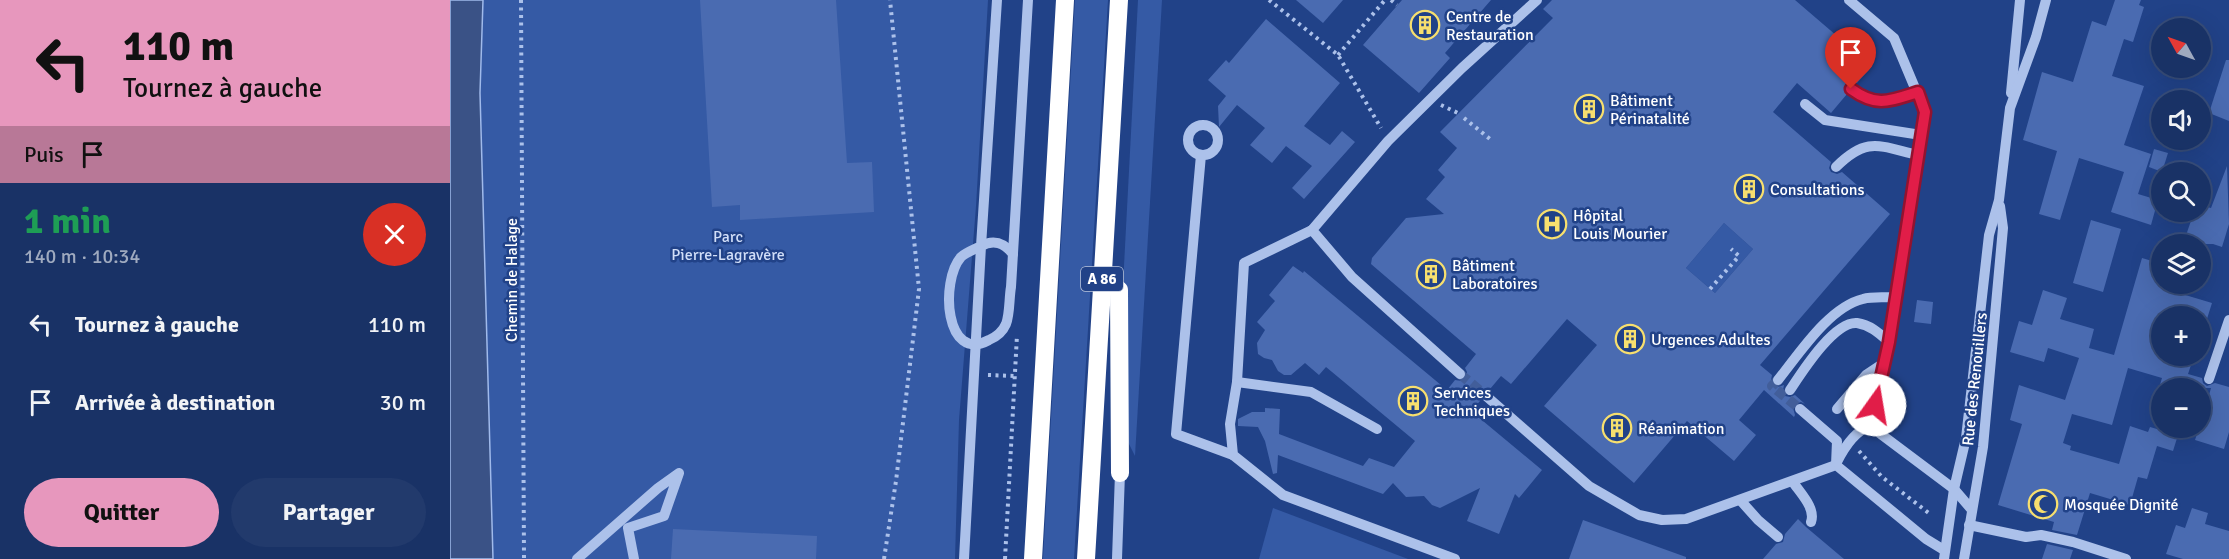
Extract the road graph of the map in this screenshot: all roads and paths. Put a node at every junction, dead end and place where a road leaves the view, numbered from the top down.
1 (521, 0) edge
2 (891, 0) edge
3 (997, 0) edge
4 (1028, 0) edge
5 (1065, 0) edge
6 (1119, 0) edge
7 (1269, 0) edge
8 (1385, 0) edge
9 (1391, 0) edge
10 (1537, 0) edge
11 (1849, 0) edge
12 (2020, 0) edge
13 (2046, 0) edge
14 (1397, 5) dead end
15 (1338, 55) junction
16 (1851, 89) dead end
17 (1918, 92) junction
18 (1805, 104) dead end
19 (2010, 108) junction
20 (1464, 118) dead end
21 (1921, 135) junction
22 (1490, 140) dead end
23 (1388, 141) junction
24 (1202, 155) dead end
25 (1918, 155) junction
26 (1836, 167) dead end
27 (1999, 200) junction
28 (1312, 231) junction
29 (981, 246) junction
30 (1731, 249) dead end
31 (1013, 254) junction
32 (1102, 276) junction
33 (1710, 289) dead end
34 (1896, 297) junction
35 (2229, 320) edge
36 (1889, 342) junction
37 (976, 344) junction
38 (1884, 363) junction
39 (974, 374) junction
40 (1460, 374) tunnel mouth
41 (2209, 378) edge
42 (1778, 380) dead end
43 (1237, 382) junction
44 (1790, 390) dead end
45 (1485, 395) tunnel mouth
46 (1800, 409) tunnel mouth
47 (1837, 409) dead end
48 (1870, 426) junction
49 (1377, 429) dead end
50 (1850, 443) junction
51 (1233, 455) junction
52 (1836, 465) junction
53 (1120, 473) joint
54 (1793, 482) junction
55 (1954, 489) junction
56 (1741, 501) junction
57 (1972, 510) junction
58 (1930, 514) dead end
59 (1811, 522) dead end
60 (1969, 525) junction
61 (1778, 537) dead end
62 (1942, 556) edge
63 (524, 559) edge
64 (577, 559) edge
65 (634, 559) edge
66 (884, 559) edge
67 (964, 559) edge
68 (1005, 559) edge
69 (1033, 559) edge
70 (1086, 559) edge
71 (1117, 559) edge
72 (1455, 559) edge
73 (1964, 559) edge
74 (2126, 559) edge

1 - 63 path, Chemin de Halage
2 - 66 path
3 - 29 street
4 - 31 street
5 - 69 highway
6 - 32 highway, A 86
7 - 15 path
8 - 15 path
9 - 14 path
10 - 23 street
11 - 17 street
12 - 19 street
13 - 19 street, Rue des Renouillers
15 - 23 path
16 - 17 street
17 - 21 street
18 - 21 street
19 - 27 street, Rue des Renouillers
20 - 22 path
21 - 25 street
23 - 28 street
24 - 51 street
25 - 26 street
25 - 34 street
27 - 55 street, Rue des Renouillers
27 - 57 street, Rue des Renouillers
28 - 40 street
28 - 43 street
29 - 31 street
29 - 37 street
29 - 37 street
30 - 33 path
31 - 37 street
32 - 53 highway
32 - 70 highway, A 86
34 - 36 street
34 - 42 street
35 - 41 street
36 - 38 street
36 - 44 street
37 - 39 street
38 - 47 street
38 - 48 street
39 - 67 street
39 - 68 path
43 - 49 street
43 - 51 street
45 - 56 street
46 - 52 street
48 - 50 street
48 - 55 street
50 - 52 street
50 - 58 path
51 - 72 street
52 - 54 street
52 - 62 street
53 - 71 street
54 - 56 street
54 - 59 street
55 - 57 street
55 - 62 street, Rue des Renouillers
56 - 61 street
57 - 60 street, Rue des Renouillers
60 - 73 street, Rue des Renouillers
60 - 74 street
64 - 65 street

